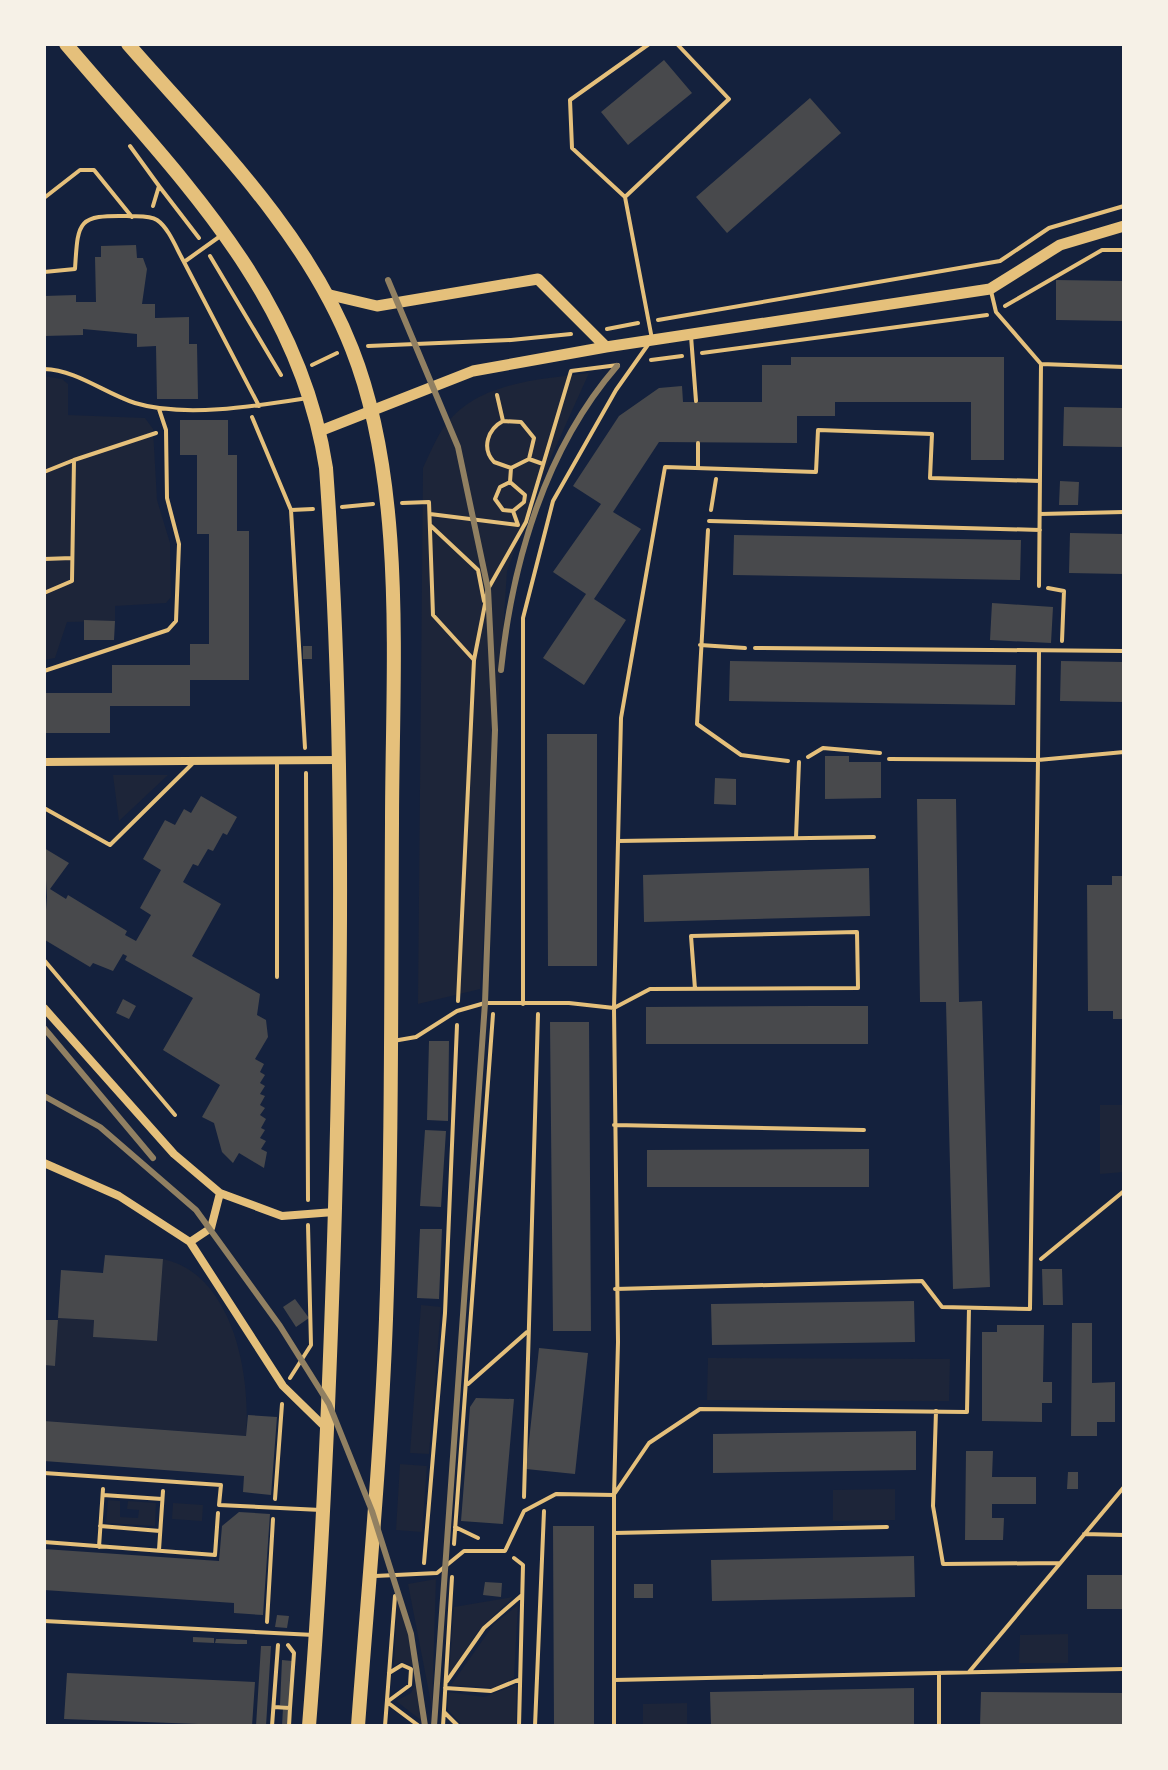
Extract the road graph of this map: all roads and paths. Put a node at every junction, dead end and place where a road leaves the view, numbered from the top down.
1 (66, 44) edge
2 (128, 44) edge
3 (649, 44) edge
4 (677, 44) edge
5 (125, 139) dead end
6 (159, 186) junction
7 (625, 197) junction
8 (44, 198) edge
9 (1124, 206) edge
10 (132, 217) junction
11 (149, 217) junction
12 (1124, 226) edge
13 (225, 233) junction
14 (205, 247) junction
15 (1124, 250) edge
16 (184, 262) junction
17 (44, 272) edge
18 (990, 289) junction
19 (326, 294) junction
20 (996, 312) junction
21 (649, 321) junction
22 (592, 331) junction
23 (691, 334) junction
24 (652, 339) junction
25 (351, 346) junction
26 (606, 347) junction
27 (692, 355) junction
28 (636, 362) junction
29 (1041, 364) junction
30 (1124, 367) edge
31 (44, 369) edge
32 (301, 370) junction
33 (497, 395) dead end
34 (310, 398) junction
35 (696, 401) dead end
36 (259, 406) junction
37 (159, 409) junction
38 (374, 409) junction
39 (503, 421) junction
40 (166, 430) junction
41 (320, 431) junction
42 (698, 443) dead end
43 (529, 459) junction
44 (74, 460) junction
45 (543, 464) junction
46 (511, 468) junction
47 (698, 468) junction
48 (718, 469) junction
49 (44, 472) edge
50 (1040, 481) junction
51 (510, 482) junction
52 (513, 511) junction
53 (1124, 512) edge
54 (430, 514) dead end
55 (1040, 514) junction
56 (709, 521) junction
57 (430, 525) dead end
58 (1040, 530) junction
59 (72, 558) junction
60 (44, 559) edge
61 (1039, 586) joint
62 (44, 593) edge
63 (485, 606) junction
64 (700, 645) junction
65 (755, 648) joint
66 (1039, 651) junction
67 (1124, 651) edge
68 (1062, 652) junction
69 (44, 671) edge
70 (1124, 752) edge
71 (196, 759) junction
72 (889, 759) joint
73 (277, 760) junction
74 (340, 760) junction
75 (1038, 760) junction
76 (44, 762) edge
77 (799, 762) junction
78 (44, 808) edge
79 (874, 837) dead end
80 (796, 838) junction
81 (618, 841) junction
82 (44, 960) edge
83 (277, 977) dead end
84 (695, 989) junction
85 (494, 1003) junction
86 (523, 1004) junction
87 (538, 1004) junction
88 (44, 1008) edge
89 (614, 1008) junction
90 (457, 1011) junction
91 (390, 1041) junction
92 (175, 1115) dead end
93 (614, 1125) junction
94 (864, 1130) dead end
95 (44, 1163) edge
96 (1124, 1191) edge
97 (220, 1193) junction
98 (334, 1212) junction
99 (44, 1217) edge
100 (190, 1242) junction
101 (44, 1243) edge
102 (1030, 1268) junction
103 (615, 1289) junction
104 (969, 1308) junction
105 (529, 1330) junction
106 (466, 1386) junction
107 (936, 1411) junction
108 (328, 1430) junction
109 (44, 1473) edge
110 (104, 1477) junction
111 (164, 1481) junction
112 (1124, 1487) edge
113 (103, 1495) junction
114 (614, 1495) junction
115 (162, 1499) junction
116 (545, 1500) junction
117 (219, 1505) junction
118 (323, 1510) junction
119 (524, 1511) junction
120 (100, 1526) junction
121 (887, 1527) dead end
122 (160, 1531) junction
123 (614, 1533) junction
124 (1084, 1534) junction
125 (1124, 1535) edge
126 (44, 1542) edge
127 (99, 1547) junction
128 (159, 1551) junction
129 (452, 1561) junction
130 (1060, 1563) junction
131 (523, 1565) dead end
132 (423, 1574) junction
133 (368, 1576) junction
134 (522, 1595) junction
135 (395, 1596) dead end
136 (44, 1621) edge
137 (316, 1635) junction
138 (278, 1639) dead end
139 (1124, 1669) edge
140 (969, 1672) junction
141 (389, 1673) junction
142 (939, 1673) junction
143 (518, 1680) junction
144 (614, 1680) junction
145 (445, 1686) junction
146 (387, 1702) junction
147 (274, 1707) dead end
148 (290, 1708) junction
149 (444, 1712) junction
150 (289, 1726) edge
151 (309, 1726) edge
152 (358, 1726) edge
153 (385, 1726) edge
154 (419, 1726) edge
155 (443, 1726) edge
156 (458, 1726) edge
157 (519, 1726) edge
158 (535, 1726) edge
159 (614, 1726) edge
160 (939, 1726) edge

1 - 13 main road
2 - 19 main road
3 - 7 lane
4 - 7 lane
5 - 6 path
6 - 11 path
6 - 14 path
7 - 21 lane
8 - 10 lane
9 - 21 path
10 - 11 lane
10 - 17 lane
11 - 16 lane
12 - 18 street
13 - 14 lane
13 - 32 main road
14 - 16 lane
14 - 32 path
15 - 20 path
16 - 36 lane
18 - 20 lane
18 - 23 street
19 - 22 street
19 - 25 main road
20 - 27 path
20 - 29 lane
21 - 22 path
21 - 24 lane
22 - 25 path
22 - 26 street
23 - 24 street
23 - 27 lane
24 - 26 street
24 - 28 lane
25 - 32 path
25 - 38 main road
26 - 38 street
27 - 28 path
27 - 35 lane
28 - 45 path
28 - 86 lane
29 - 30 lane
29 - 50 lane
31 - 37 lane
32 - 34 main road
33 - 39 path
34 - 36 lane
34 - 41 main road
36 - 37 lane
37 - 40 lane
38 - 41 street
38 - 91 main road
39 - 43 path
39 - 46 path
40 - 44 path
40 - 69 lane
41 - 74 main road
42 - 47 lane
43 - 45 path
43 - 46 path
44 - 49 path
44 - 59 path
45 - 63 path
46 - 51 path
47 - 48 lane
47 - 81 lane
48 - 50 lane
48 - 56 path
50 - 55 lane
51 - 52 path
51 - 52 path
52 - 54 path
53 - 55 lane
55 - 58 lane
56 - 58 lane
56 - 64 path
57 - 63 path
58 - 61 lane
59 - 60 path
59 - 62 path
61 - 68 path
63 - 90 path
64 - 65 path
64 - 77 path
65 - 66 lane
66 - 68 lane
66 - 75 lane
67 - 68 lane
70 - 75 lane
71 - 73 street
71 - 76 street
71 - 78 lane
72 - 75 lane
72 - 77 path
73 - 74 street
73 - 83 lane
74 - 98 main road
75 - 102 lane
77 - 80 lane
79 - 80 lane
80 - 81 lane
81 - 89 lane
82 - 92 path
84 - 84 lane
84 - 89 lane
85 - 86 lane
85 - 90 lane
85 - 106 path
86 - 87 lane
87 - 89 lane
87 - 105 path
88 - 97 street
89 - 93 lane
90 - 91 lane
90 - 132 path
91 - 133 main road
93 - 94 lane
93 - 103 lane
95 - 100 street
96 - 102 path
97 - 98 street
97 - 100 street
98 - 108 main road
99 - 101 lane
100 - 108 street
102 - 104 lane
103 - 104 lane
103 - 114 lane
104 - 107 lane
105 - 106 path
105 - 119 path
106 - 129 path
107 - 114 lane
107 - 130 lane
108 - 118 main road
109 - 110 lane
110 - 111 lane
110 - 113 path
111 - 115 path
111 - 117 lane
112 - 124 lane
113 - 115 path
113 - 120 path
114 - 116 lane
114 - 123 lane
115 - 122 path
116 - 119 lane
116 - 158 path
117 - 118 lane
117 - 128 path
118 - 137 main road
119 - 129 lane
120 - 122 path
120 - 127 path
121 - 123 lane
122 - 128 path
123 - 144 lane
124 - 125 lane
124 - 130 lane
126 - 127 path
127 - 128 path
129 - 132 lane
129 - 145 path
130 - 140 lane
131 - 134 path
132 - 133 lane
133 - 152 main road
134 - 143 path
134 - 145 path
135 - 141 path
136 - 137 lane
137 - 151 main road
138 - 148 path
139 - 140 lane
140 - 142 lane
141 - 146 path
141 - 146 path
142 - 144 lane
142 - 160 lane
143 - 145 path
143 - 157 path
144 - 159 lane
145 - 149 path
146 - 153 path
146 - 154 path
147 - 148 path
148 - 150 path
149 - 155 path
149 - 156 path

